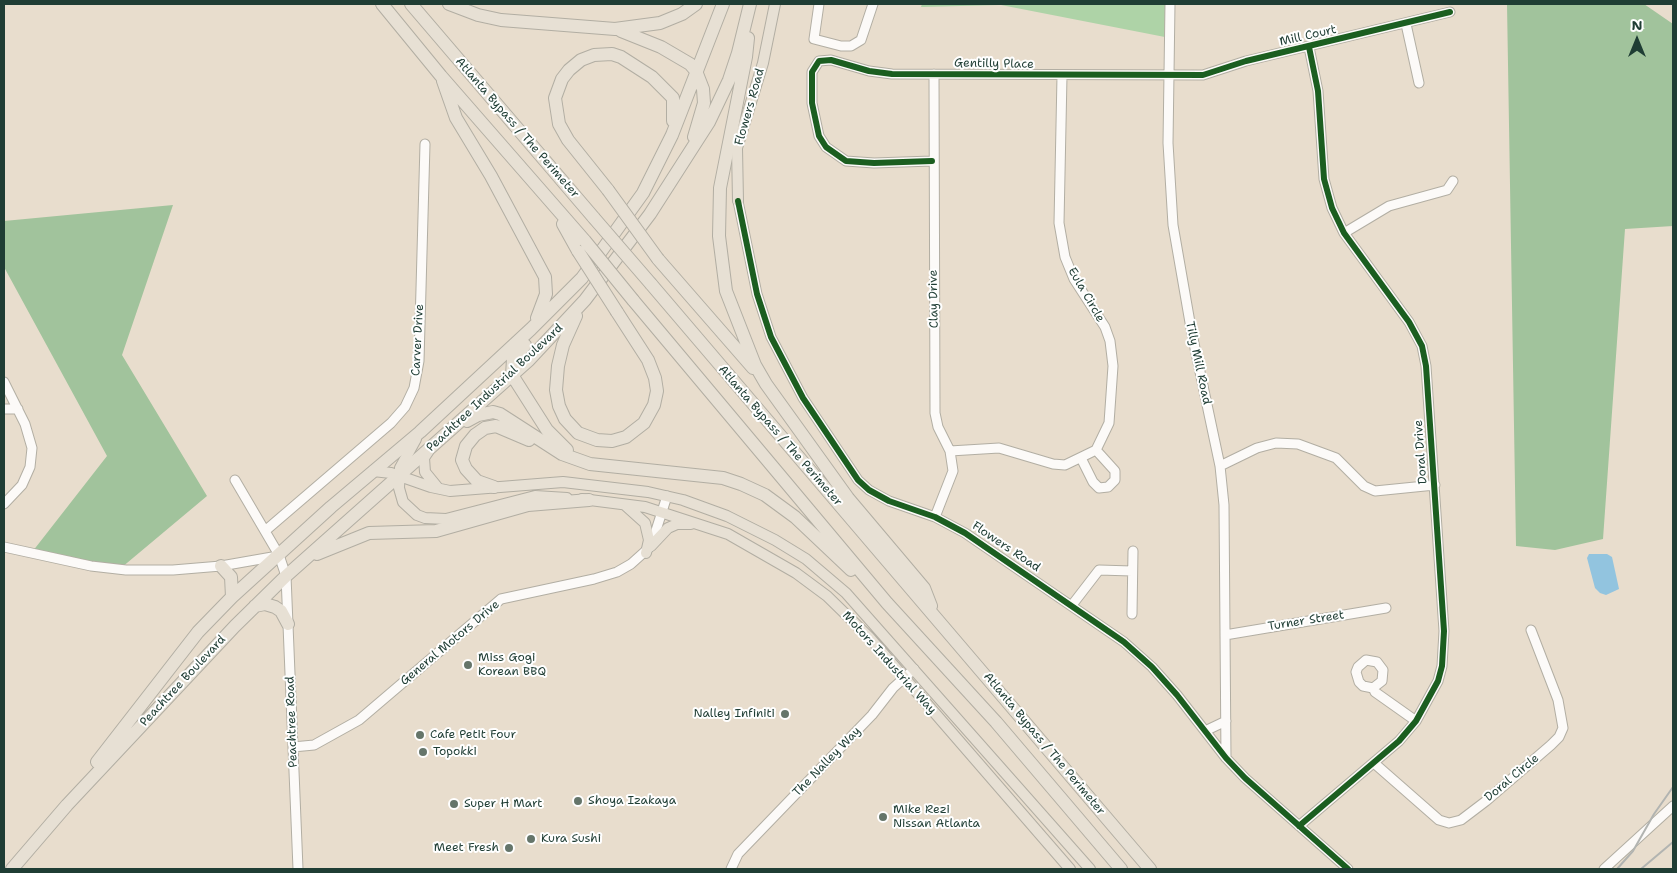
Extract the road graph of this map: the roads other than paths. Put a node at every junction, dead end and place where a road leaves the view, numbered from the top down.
1 (382, 4) edge
2 (411, 4) edge
3 (449, 4) edge
4 (696, 4) edge
5 (723, 4) edge
6 (750, 4) edge
7 (775, 4) edge
8 (819, 4) edge
9 (873, 4) edge
10 (1170, 4) edge
11 (1450, 12) dead end
12 (1406, 24) junction
13 (615, 29) junction
14 (1309, 47) junction
15 (696, 71) junction
16 (934, 74) junction
17 (441, 76) junction
18 (1062, 76) junction
19 (1170, 76) junction
20 (1420, 83) dead end
21 (672, 135) junction
22 (425, 144) dead end
23 (686, 160) junction
24 (932, 162) junction
25 (1453, 181) dead end
26 (738, 201) joint
27 (1344, 233) junction
28 (581, 246) junction
29 (582, 278) junction
30 (585, 300) junction
31 (531, 329) junction
32 (512, 375) junction
33 (4, 382) edge
34 (766, 384) junction
35 (4, 409) edge
36 (18, 409) junction
37 (452, 429) junction
38 (420, 432) junction
39 (1096, 450) junction
40 (950, 451) junction
41 (428, 452) junction
42 (562, 454) junction
43 (1081, 458) junction
44 (613, 466) junction
45 (1220, 466) junction
46 (373, 471) junction
47 (399, 475) junction
48 (235, 480) dead end
49 (1435, 485) junction
50 (494, 487) junction
51 (441, 490) junction
52 (668, 496) junction
53 (589, 500) junction
54 (4, 504) edge
55 (624, 505) junction
56 (663, 512) junction
57 (935, 516) junction
58 (700, 524) junction
59 (265, 531) junction
60 (4, 547) edge
61 (649, 550) junction
62 (1133, 551) dead end
63 (280, 555) junction
64 (303, 561) junction
65 (221, 566) junction
66 (1132, 571) junction
67 (286, 576) junction
68 (232, 597) junction
69 (887, 603) junction
70 (1072, 605) junction
71 (255, 606) junction
72 (1386, 608) dead end
73 (1132, 614) dead end
74 (934, 616) junction
75 (288, 624) junction
76 (1531, 630) dead end
77 (1225, 635) junction
78 (914, 669) junction
79 (904, 677) junction
80 (1373, 688) dead end
81 (1226, 721) junction
82 (1416, 721) junction
83 (1205, 731) junction
84 (293, 747) junction
85 (1226, 758) junction
86 (1374, 763) junction
87 (67, 805) junction
88 (1673, 806) edge
89 (1299, 826) junction
90 (12, 869) edge
91 (298, 869) edge
92 (731, 869) edge
93 (1070, 869) edge
94 (1090, 869) edge
95 (1121, 869) edge
96 (1150, 869) edge
97 (1348, 869) edge
98 (1604, 869) edge

1 - 17 highway, Atlanta Bypass / The Perimeter
2 - 74 highway, Atlanta Bypass / The Perimeter, bridge
3 - 13 highway
4 - 13 highway
5 - 15 highway, Peachtree Industrial Boulevard
6 - 23 highway, Peachtree Industrial Boulevard
6 - 34 highway
7 - 26 main road, Flowers Road
8 - 9 street
10 - 19 street, Tilly Mill Road
11 - 12 street, Mill Court
12 - 14 street, Mill Court
12 - 20 street
13 - 15 highway
14 - 19 street, Mill Court
14 - 27 street, Doral Drive
15 - 21 highway, Peachtree Industrial Boulevard
15 - 23 highway
16 - 18 street, Gentilly Place
16 - 24 street, Clay Drive
16 - 24 street, Gentilly Place
17 - 28 highway, Atlanta Bypass / The Perimeter
17 - 31 highway
18 - 19 street, Gentilly Place
18 - 39 street, Eula Circle
19 - 45 street, Tilly Mill Road
21 - 29 highway, Peachtree Industrial Boulevard
21 - 34 highway, bridge
22 - 59 street, Carver Drive
23 - 30 highway, Peachtree Industrial Boulevard
24 - 40 street, Clay Drive
25 - 27 street
26 - 57 street, Flowers Road
27 - 49 street, Doral Drive
28 - 30 highway, bridge
28 - 69 highway, Atlanta Bypass / The Perimeter, bridge
29 - 31 highway, Peachtree Industrial Boulevard
29 - 32 highway
30 - 32 highway, Peachtree Industrial Boulevard
31 - 38 highway, Peachtree Industrial Boulevard
32 - 37 highway, Peachtree Industrial Boulevard
32 - 44 highway
33 - 36 street
34 - 74 highway
35 - 36 street
36 - 54 street
37 - 41 highway, Peachtree Industrial Boulevard
37 - 42 highway
38 - 46 highway, Peachtree Industrial Boulevard
38 - 47 main road, Motors Industrial Way
39 - 43 street
39 - 43 street
40 - 43 street
40 - 57 street, Clay Drive
41 - 47 highway, Peachtree Industrial Boulevard
41 - 51 main road
42 - 44 highway
42 - 50 highway
44 - 69 highway
45 - 49 street
45 - 77 street, Tilly Mill Road
46 - 47 main road, Motors Industrial Way
46 - 63 highway, Peachtree Industrial Boulevard
47 - 51 main road, Motors Industrial Way
47 - 53 main road, Motors Industrial Way
47 - 64 highway, Peachtree Industrial Boulevard
48 - 59 street, Peachtree Road
49 - 82 street, Doral Drive
50 - 51 main road, Motors Industrial Way
50 - 52 main road, Motors Industrial Way
52 - 56 street
52 - 78 main road, Motors Industrial Way
53 - 55 main road, Motors Industrial Way
53 - 64 highway
55 - 56 main road, Motors Industrial Way
55 - 61 main road
56 - 58 main road, Motors Industrial Way
56 - 61 street
57 - 70 street, Flowers Road
58 - 61 main road
58 - 79 main road, Motors Industrial Way
59 - 63 street, Peachtree Road
60 - 65 street
61 - 84 street, General Motors Drive
62 - 66 street
63 - 65 street
63 - 67 street, Peachtree Road
63 - 68 highway, Peachtree Boulevard
64 - 67 highway, Peachtree Boulevard
65 - 68 highway
66 - 70 street
66 - 73 street
67 - 71 highway, Peachtree Boulevard
67 - 75 street, Peachtree Road
68 - 87 highway, Peachtree Boulevard
69 - 95 highway, Atlanta Bypass / The Perimeter
70 - 83 street, Flowers Road
71 - 75 highway
71 - 87 highway, Peachtree Boulevard
72 - 77 street, Turner Street
74 - 96 highway, Atlanta Bypass / The Perimeter
75 - 84 street, Peachtree Road
76 - 86 street, Doral Circle
77 - 81 street, Tilly Mill Road
78 - 79 street, The Nalley Way
78 - 94 main road, Motors Industrial Way
79 - 92 street, The Nalley Way
79 - 93 main road, Motors Industrial Way
80 - 82 street
81 - 83 street
81 - 85 street, Tilly Mill Road
82 - 86 street, Doral Drive
83 - 85 street, Flowers Road
84 - 91 street, Peachtree Road
85 - 89 street, Flowers Road
86 - 89 street, Doral Drive
87 - 90 highway, Peachtree Boulevard
88 - 98 street
89 - 97 street, Flowers Road

